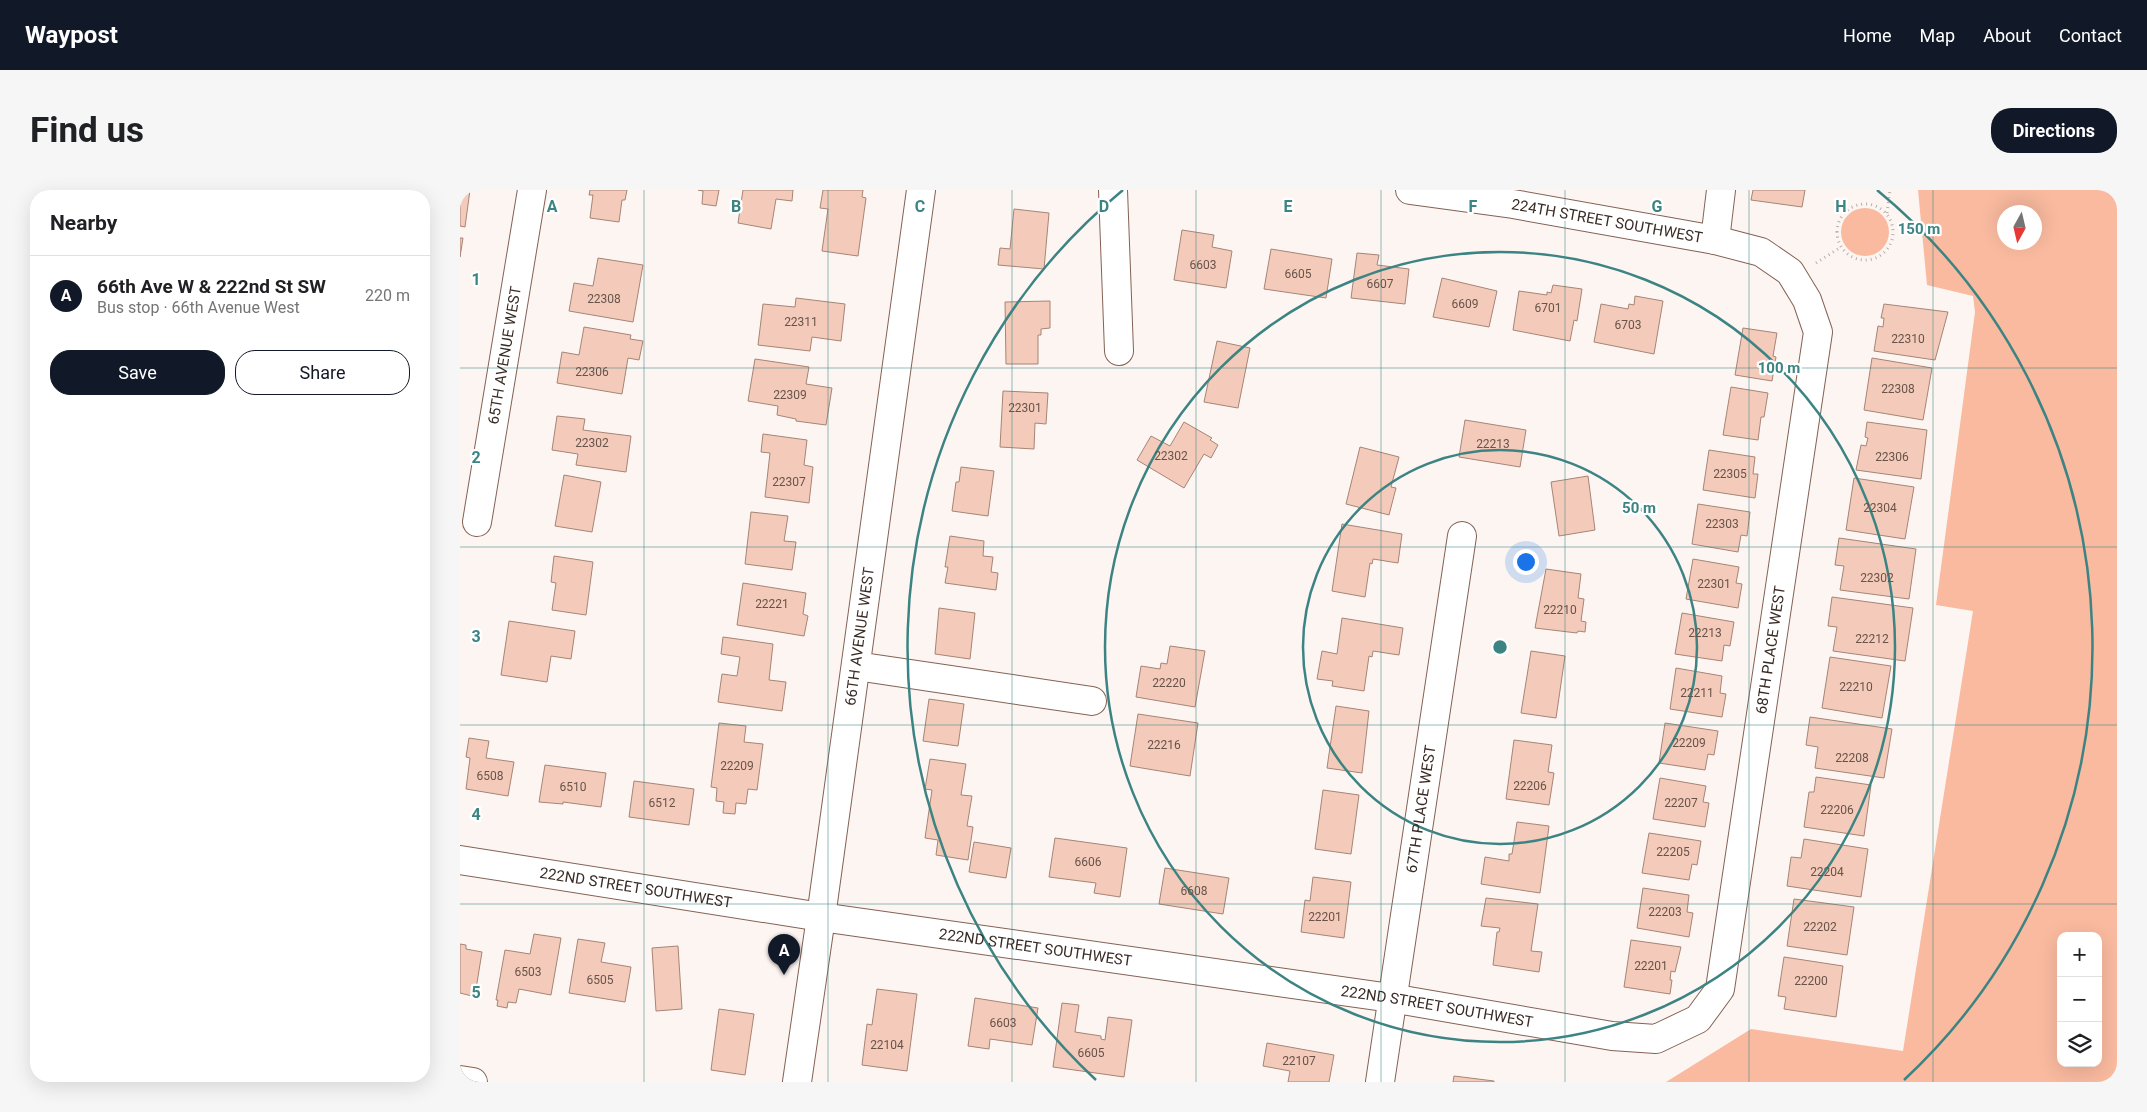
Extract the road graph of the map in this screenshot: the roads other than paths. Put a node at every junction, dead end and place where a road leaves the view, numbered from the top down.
1 (532, 190) edge
2 (921, 190) edge
3 (1113, 190) edge
4 (1410, 190) edge
5 (1721, 190) edge
6 (1514, 197) edge
7 (1715, 240) junction
8 (1119, 351) dead end
9 (477, 522) dead end
10 (1462, 536) dead end
11 (856, 666) junction
12 (1092, 701) dead end
13 (460, 860) edge
14 (821, 917) junction
15 (1391, 998) junction
16 (1612, 1036) joint
17 (460, 1080) edge
18 (473, 1082) edge
19 (797, 1082) edge
20 (1380, 1082) edge

1 - 9 street, 65TH AVENUE WEST
2 - 11 street, 66TH AVENUE WEST
3 - 8 street
4 - 6 street, 224TH STREET SOUTHWEST
5 - 7 street
6 - 7 street, 224TH STREET SOUTHWEST
7 - 16 street, 68TH PLACE WEST
10 - 15 street, 67TH PLACE WEST
11 - 12 street
11 - 14 street, 66TH AVENUE WEST
13 - 14 street, 222ND STREET SOUTHWEST
14 - 15 street, 222ND STREET SOUTHWEST
14 - 19 street, 66TH AVENUE WEST
15 - 16 street, 222ND STREET SOUTHWEST
15 - 20 street, 67TH PLACE WEST
17 - 18 street

